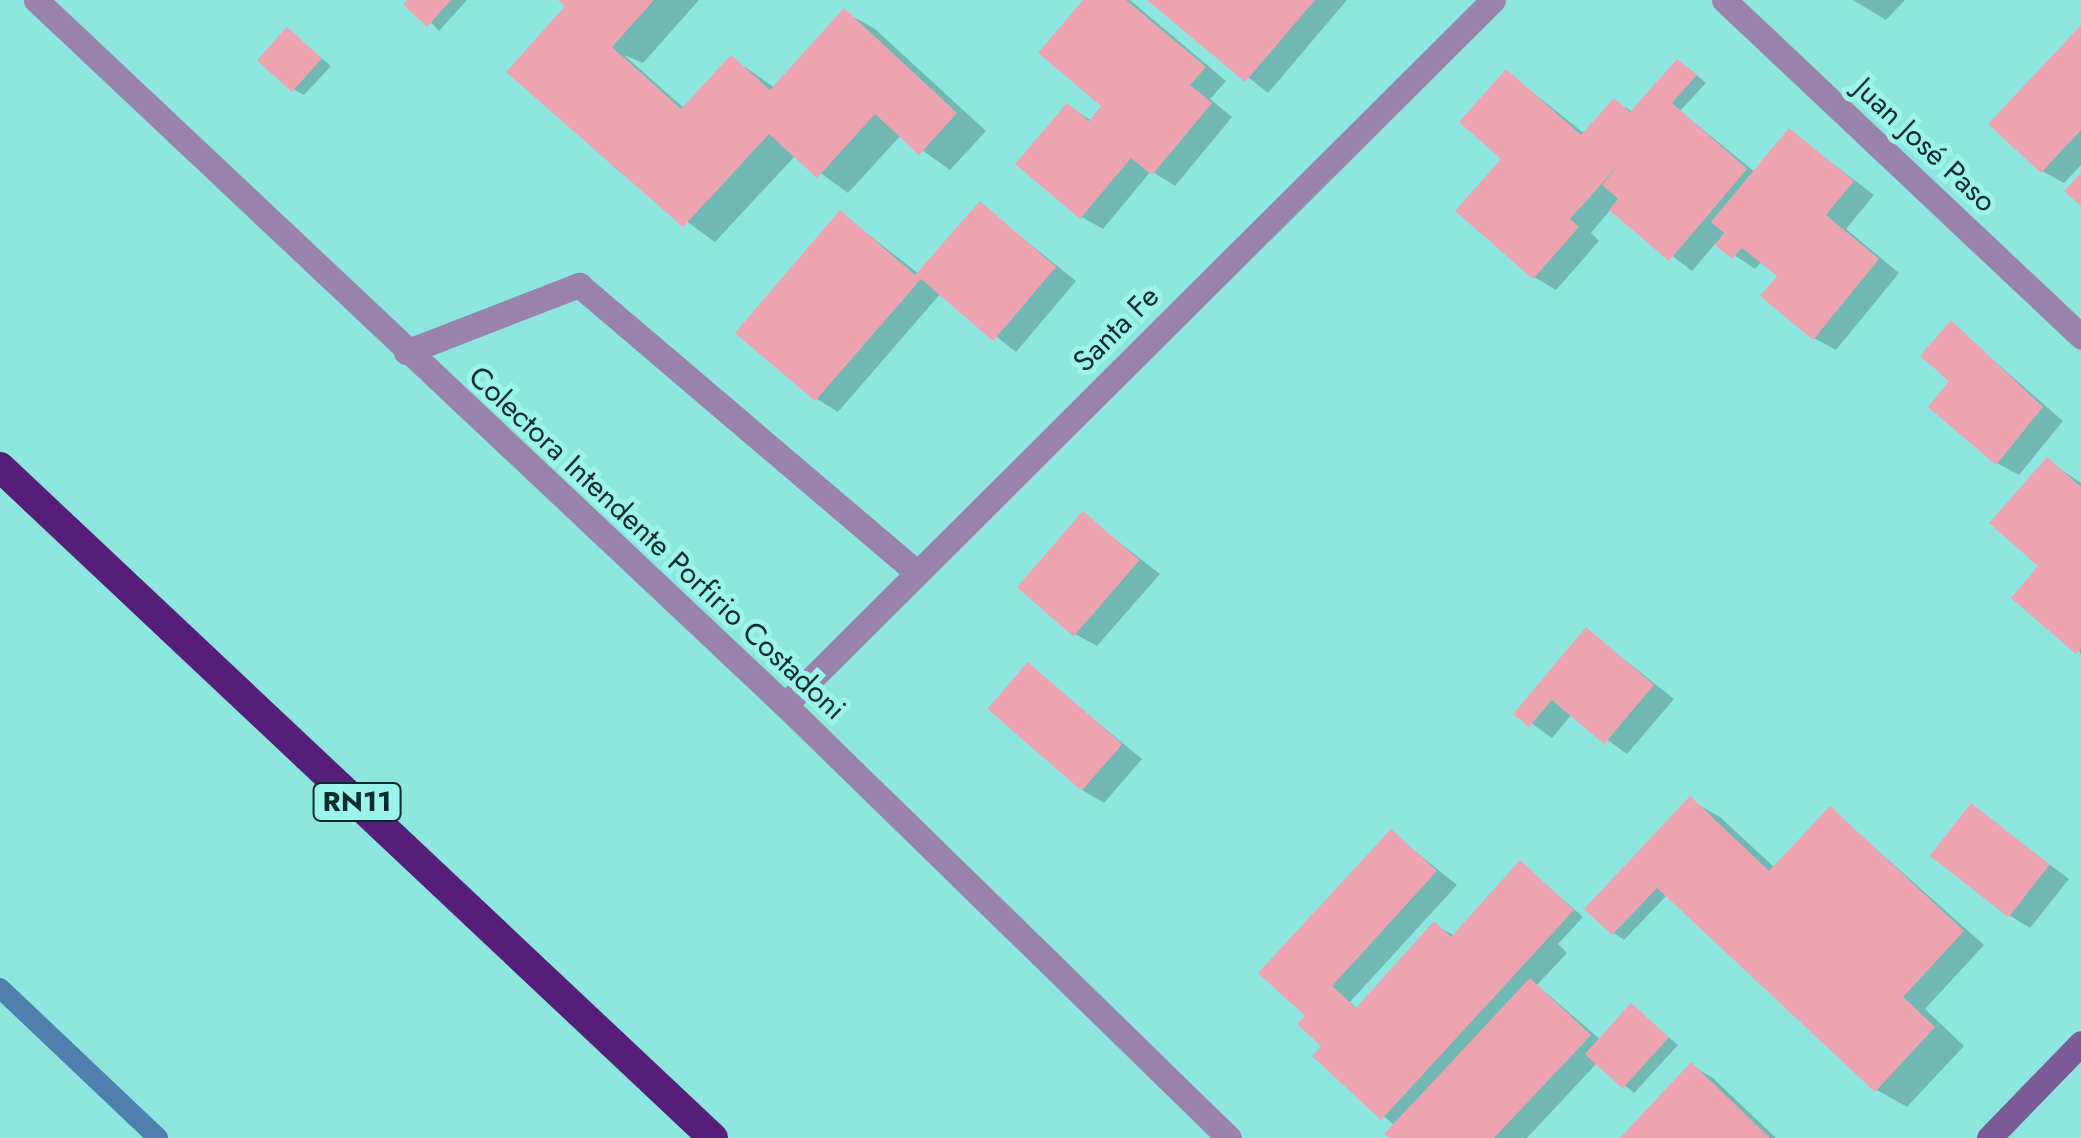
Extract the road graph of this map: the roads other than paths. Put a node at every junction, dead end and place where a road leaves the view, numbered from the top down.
1 (36, 0) edge
2 (1493, 0) edge
3 (1724, 0) edge
4 (2081, 336) edge
5 (406, 352) junction
6 (0, 466) edge
7 (917, 572) junction
8 (785, 705) junction
9 (2081, 1043) edge
10 (714, 1138) edge
11 (1230, 1138) edge
12 (1989, 1138) edge

1 - 5 street, Colectora Intendente Porfirio Costadoni
2 - 7 street, Santa Fe
3 - 4 street, Juan José Paso
5 - 7 street
5 - 8 street, Colectora Intendente Porfirio Costadoni
6 - 10 highway, RN11
7 - 8 street, Santa Fe
8 - 11 street, Colectora Intendente Porfirio Costadoni
9 - 12 street

